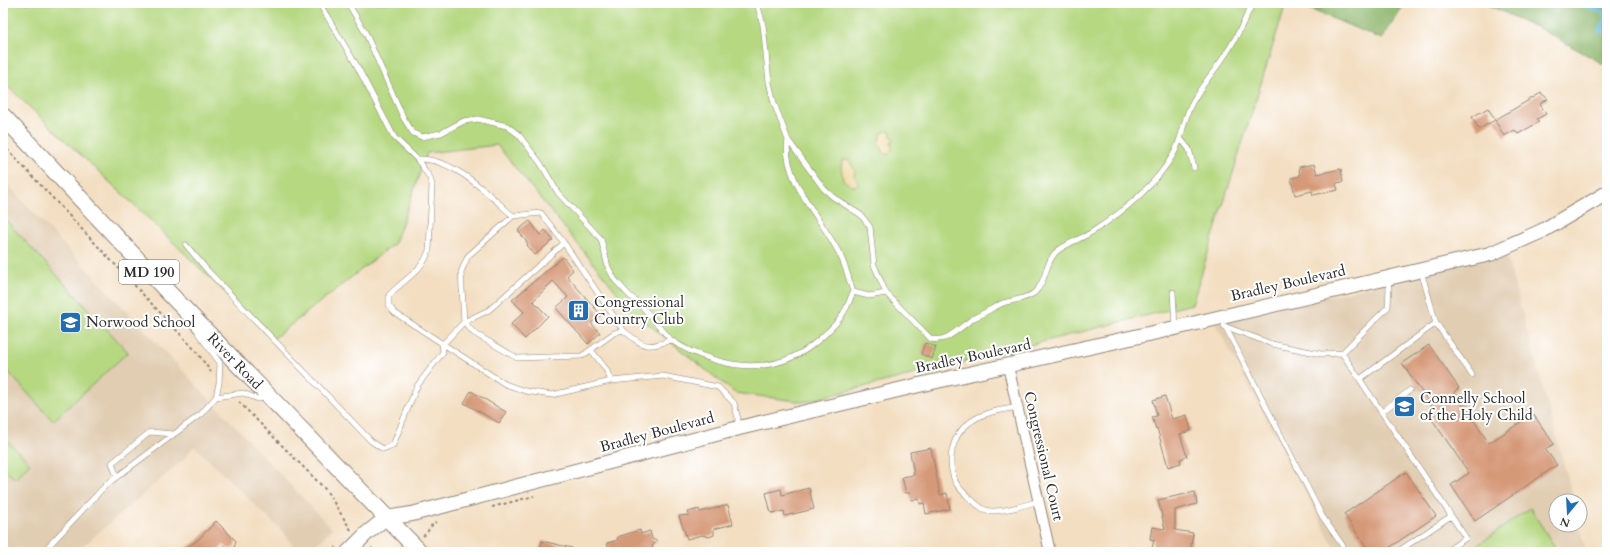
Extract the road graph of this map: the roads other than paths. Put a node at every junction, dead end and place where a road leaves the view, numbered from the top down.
1 (319, 3) edge
2 (348, 3) edge
3 (757, 3) edge
4 (1253, 3) edge
5 (3, 116) edge
6 (1180, 138) junction
7 (788, 140) junction
8 (418, 159) junction
9 (1194, 168) dead end
10 (1607, 193) edge
11 (513, 216) junction
12 (564, 243) junction
13 (186, 245) dead end
14 (1421, 270) junction
15 (1386, 278) junction
16 (168, 292) junction
17 (853, 292) junction
18 (1173, 292) dead end
19 (886, 293) junction
20 (464, 322) junction
21 (1221, 322) junction
22 (1436, 322) junction
23 (191, 324) dead end
24 (1175, 328) junction
25 (623, 330) junction
26 (196, 331) dead end
27 (671, 340) junction
28 (442, 345) junction
29 (591, 350) junction
30 (1342, 353) junction
31 (1008, 366) junction
32 (1472, 375) dead end
33 (1360, 379) junction
34 (611, 382) junction
35 (1410, 390) dead end
36 (216, 397) junction
37 (270, 397) junction
38 (1018, 407) junction
39 (1382, 412) junction
40 (736, 429) junction
41 (174, 434) junction
42 (117, 477) junction
43 (1039, 501) junction
44 (1451, 516) junction
45 (386, 518) junction
46 (43, 552) edge
47 (348, 552) edge
48 (420, 552) edge
49 (1050, 552) edge
50 (1347, 552) edge
51 (1397, 552) edge
52 (1445, 552) edge

1 - 8 lane
2 - 27 lane
3 - 7 lane
4 - 6 lane
5 - 16 main road, River Road / MD 190
6 - 9 lane
6 - 19 lane
7 - 17 lane
7 - 19 lane
8 - 11 lane
8 - 28 lane
10 - 14 main road, Bradley Boulevard
11 - 12 lane
11 - 20 lane
12 - 20 lane
12 - 25 lane
13 - 28 lane
14 - 15 main road, Bradley Boulevard
14 - 22 lane
15 - 21 main road, Bradley Boulevard
15 - 30 lane
16 - 23 lane
16 - 37 main road, River Road / MD 190
17 - 19 lane
17 - 27 lane
18 - 24 lane
20 - 28 lane
20 - 29 lane
21 - 24 main road, Bradley Boulevard
21 - 30 lane
21 - 50 lane
22 - 32 lane
22 - 33 lane
24 - 31 main road, Bradley Boulevard
25 - 27 lane
25 - 29 lane
26 - 36 lane
28 - 34 lane
29 - 34 lane
30 - 33 lane
31 - 38 street, Congressional Court
31 - 40 main road, Bradley Boulevard
33 - 39 lane
34 - 40 lane
35 - 39 lane
36 - 37 lane
36 - 41 lane
37 - 45 main road, River Road / MD 190
38 - 43 street, Congressional Court
38 - 43 lane
39 - 44 lane
40 - 45 main road, Bradley Boulevard
41 - 42 lane
41 - 42 lane
42 - 46 lane
43 - 49 street, Congressional Court
44 - 51 lane
44 - 52 lane
45 - 47 main road
45 - 48 main road, River Road / MD 190

